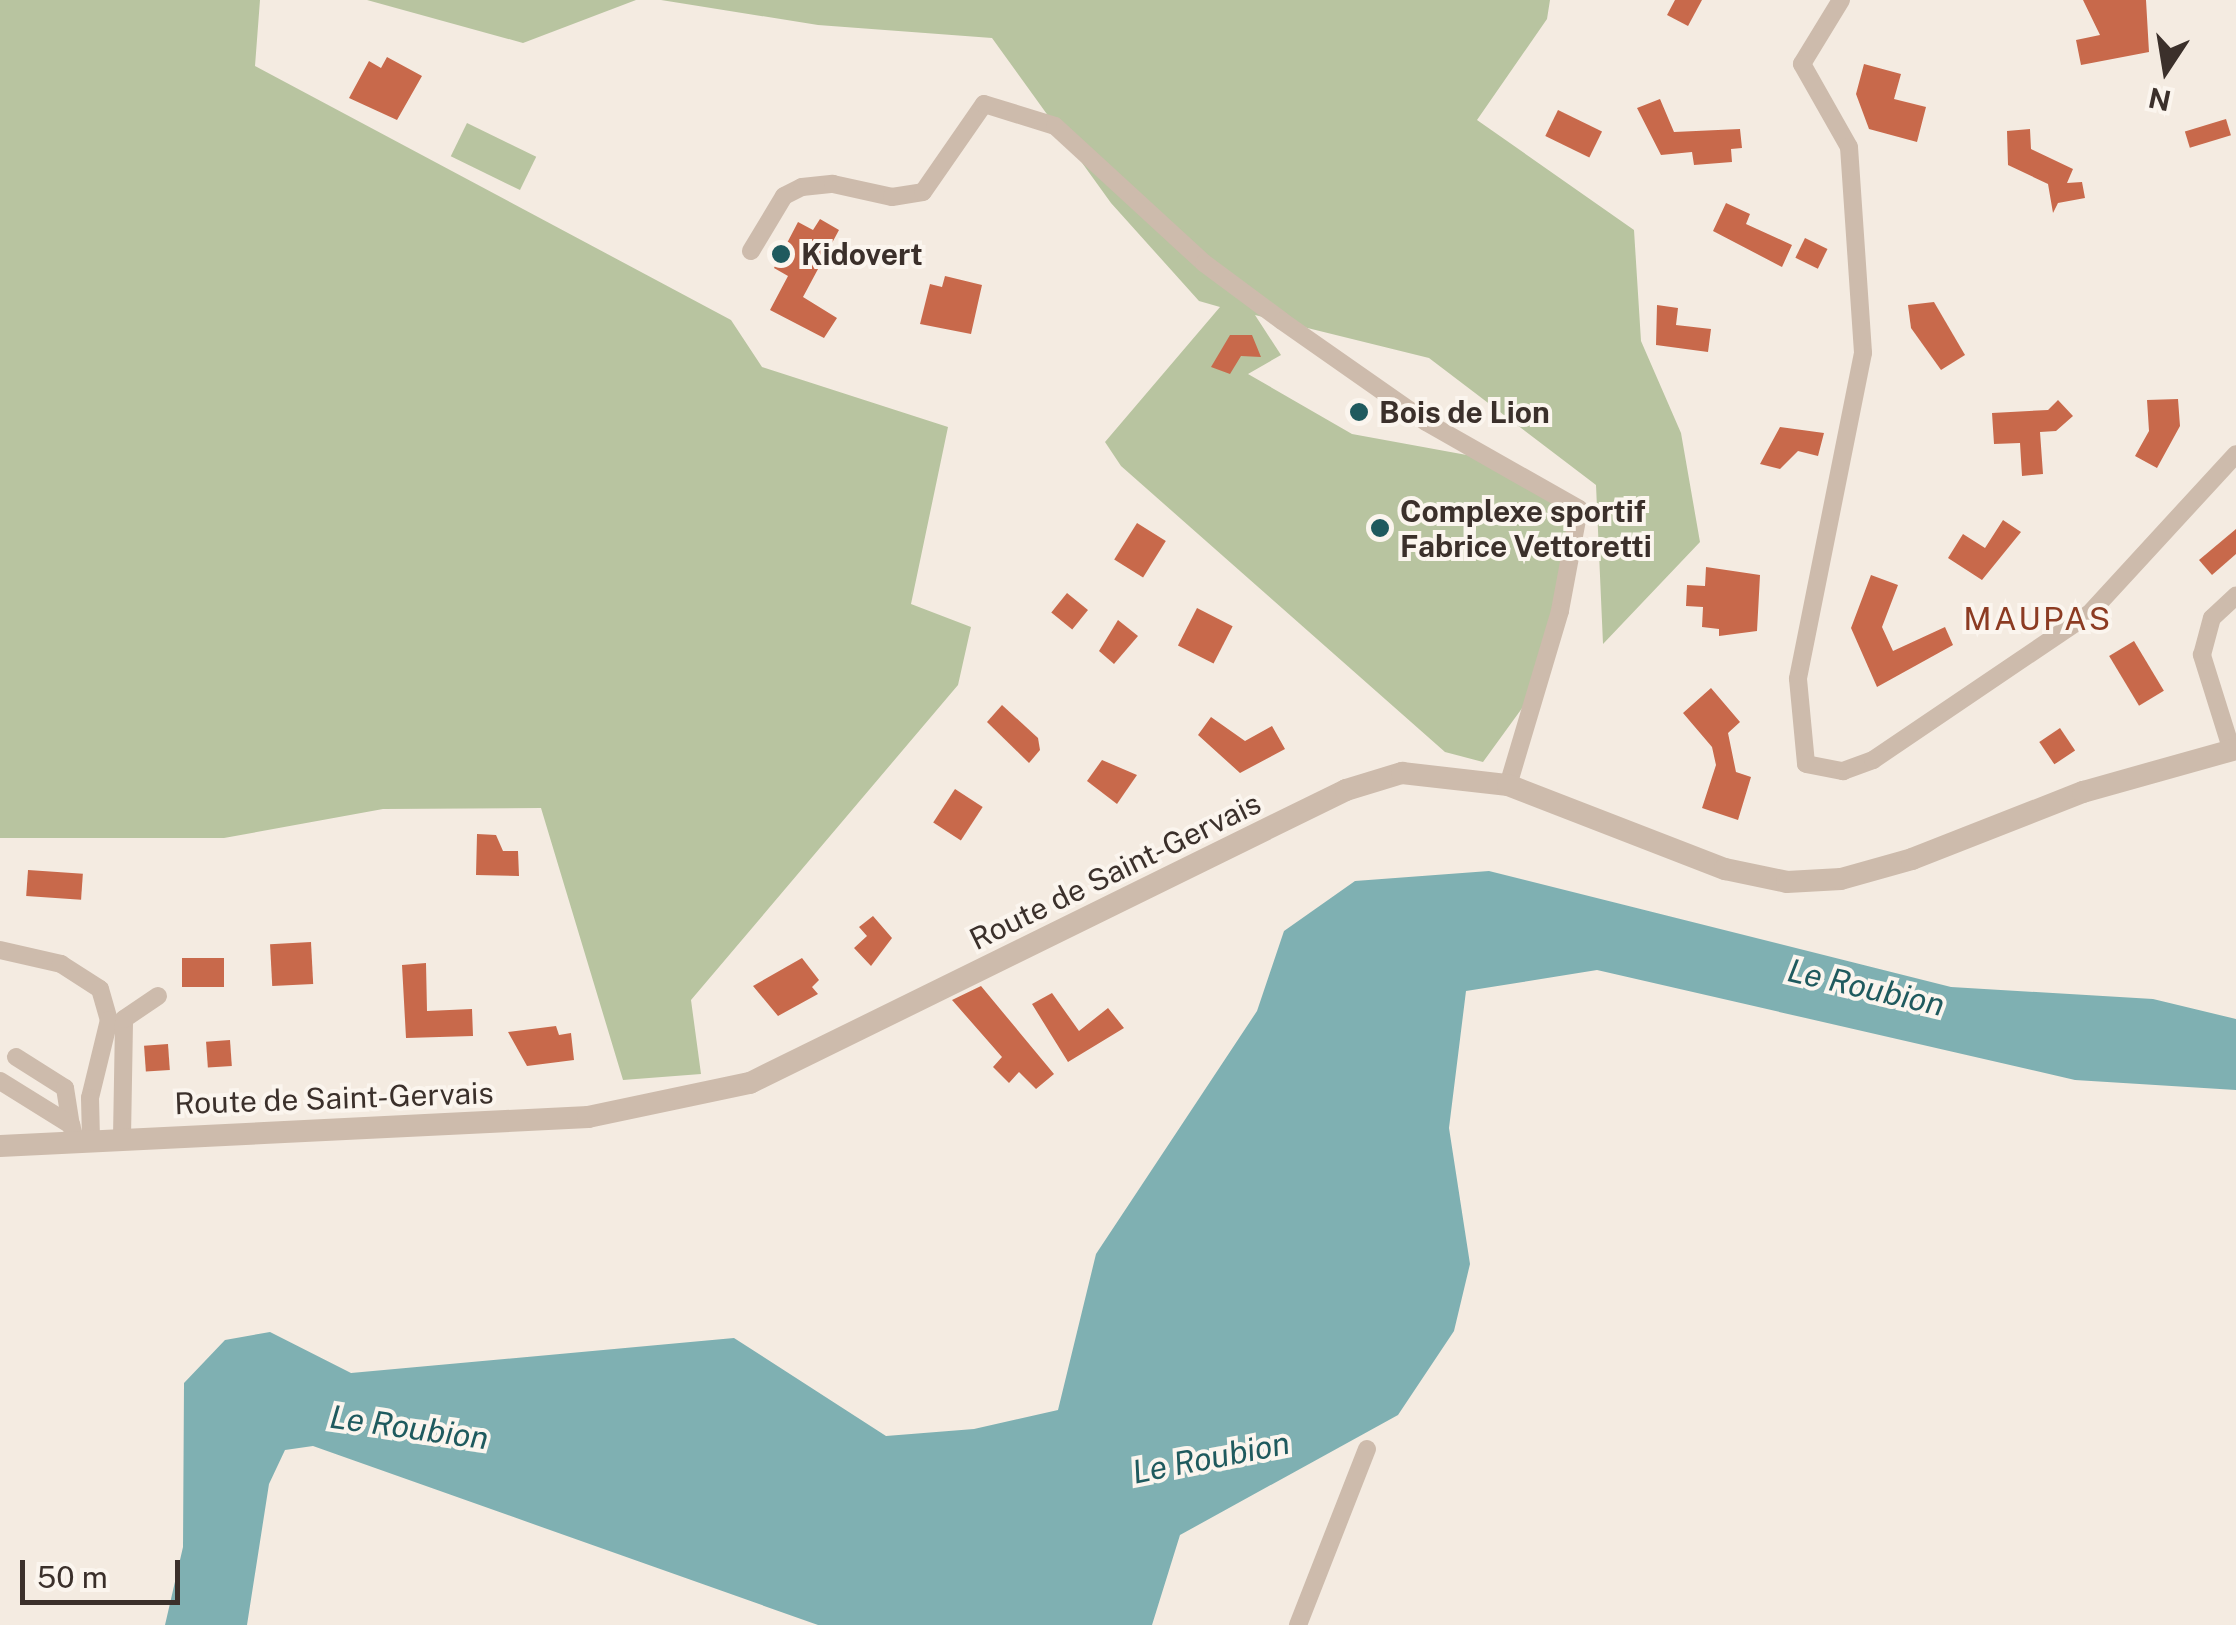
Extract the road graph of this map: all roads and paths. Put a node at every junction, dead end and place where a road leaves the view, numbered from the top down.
1 (1840, 0) edge
2 (751, 250) dead end
3 (2236, 454) edge
4 (2236, 596) edge
5 (2234, 750) edge
6 (1508, 785) junction
7 (0, 950) edge
8 (158, 996) dead end
9 (16, 1057) dead end
10 (0, 1081) edge
11 (79, 1134) junction
12 (122, 1137) junction
13 (0, 1146) edge
14 (1367, 1449) dead end
15 (1298, 1625) edge

1 - 3 street
2 - 6 street
4 - 5 street
5 - 6 street, Route de Saint-Gervais
6 - 12 street, Route de Saint-Gervais
7 - 11 street
8 - 12 street
9 - 11 street
10 - 11 street
11 - 12 street, Route de Saint-Gervais
11 - 13 street, Route de Saint-Gervais
14 - 15 street

